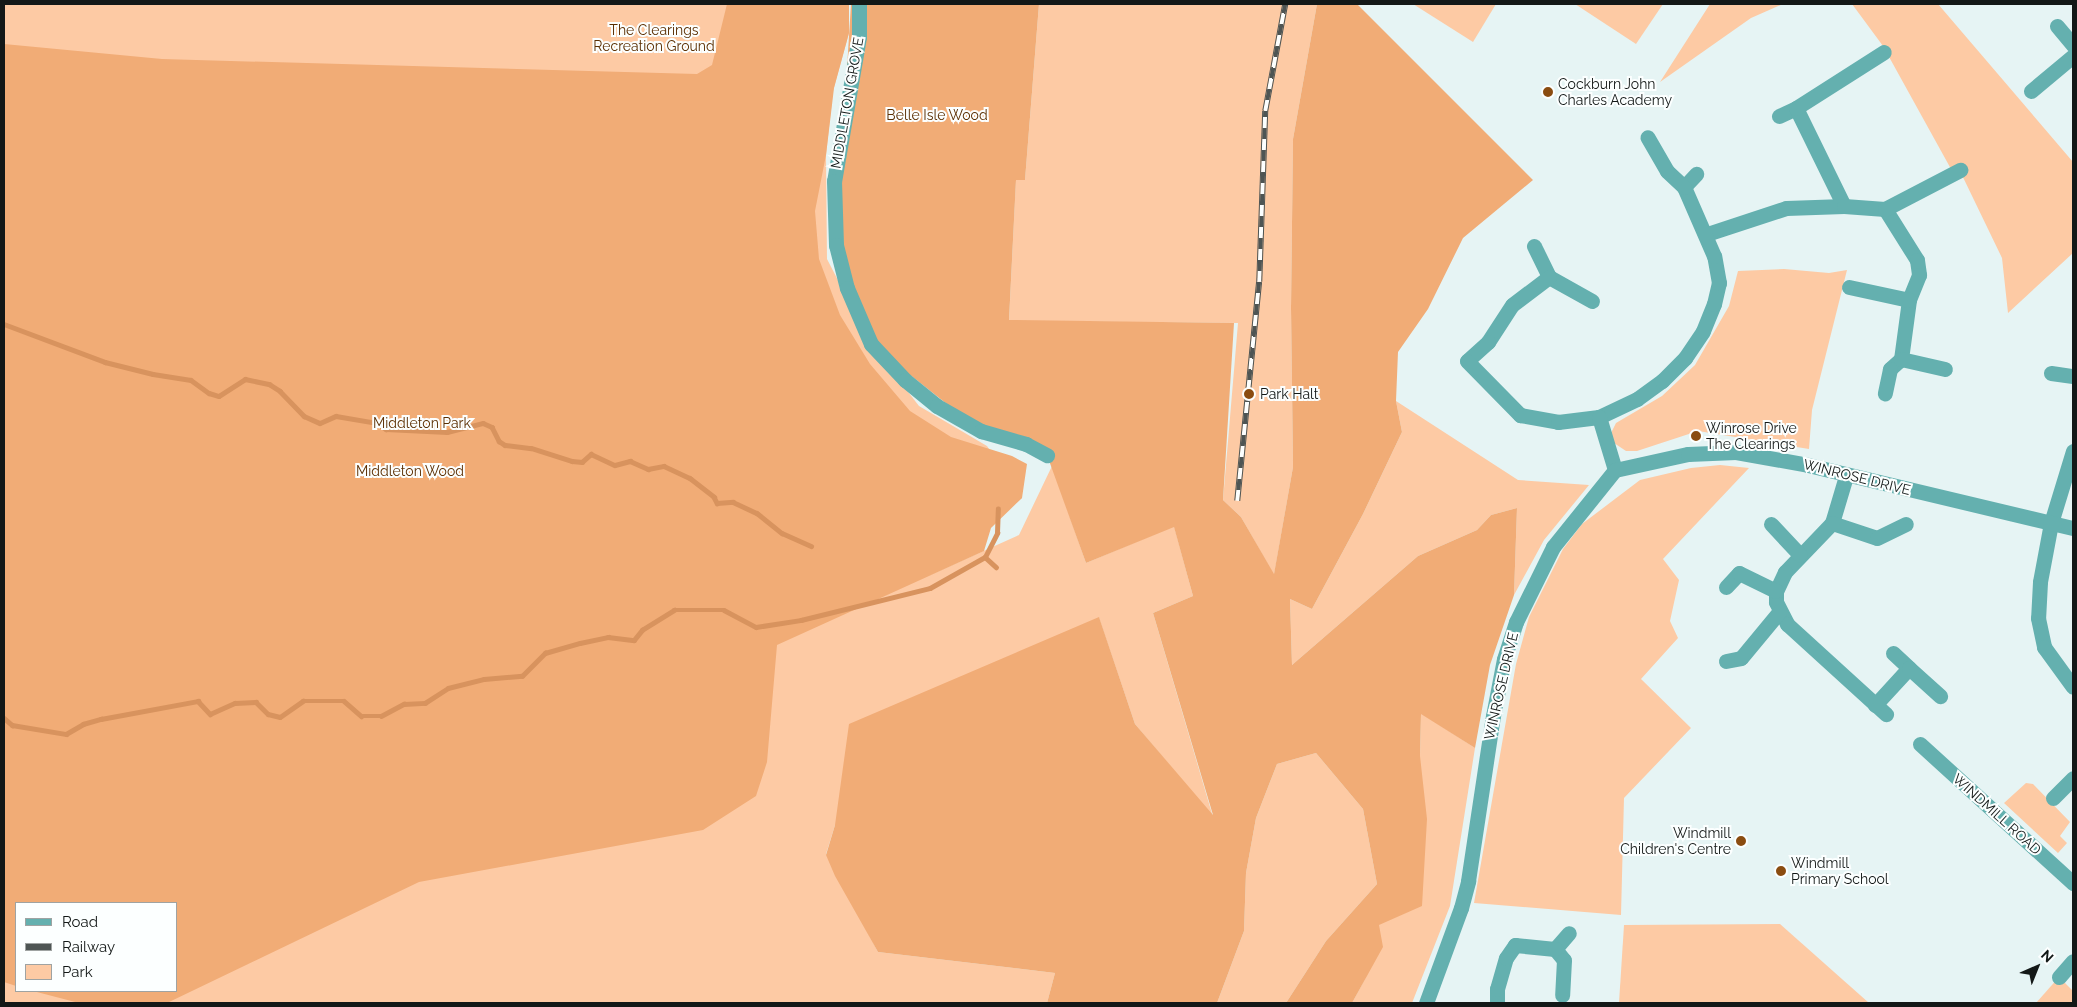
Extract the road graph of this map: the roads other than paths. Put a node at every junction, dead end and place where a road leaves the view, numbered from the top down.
1 (859, 4) edge
2 (2057, 26) dead end
3 (2073, 45) edge
4 (1884, 52) dead end
5 (2073, 56) edge
6 (2031, 91) dead end
7 (1796, 108) junction
8 (1779, 116) dead end
9 (1647, 137) dead end
10 (1960, 170) dead end
11 (1696, 174) dead end
12 (1684, 187) junction
13 (1844, 206) junction
14 (1885, 209) junction
15 (1707, 234) junction
16 (1534, 246) dead end
17 (1549, 277) junction
18 (1850, 287) dead end
19 (1909, 300) junction
20 (1592, 301) dead end
21 (1901, 358) junction
22 (1945, 370) dead end
23 (2051, 373) dead end
24 (2073, 376) edge
25 (1885, 393) dead end
26 (1599, 417) junction
27 (2073, 451) edge
28 (1047, 456) dead end
29 (1615, 470) junction
30 (1846, 476) junction
31 (1832, 523) junction
32 (2051, 523) junction
33 (1771, 524) dead end
34 (1906, 524) dead end
35 (2073, 528) edge
36 (1800, 555) junction
37 (1726, 587) dead end
38 (1776, 591) junction
39 (1779, 612) junction
40 (1893, 653) dead end
41 (1726, 661) dead end
42 (1909, 668) junction
43 (2073, 687) edge
44 (1940, 696) dead end
45 (1920, 744) dead end
46 (2073, 778) edge
47 (2053, 798) dead end
48 (2073, 883) edge
49 (1569, 933) dead end
50 (1555, 949) junction
51 (2073, 961) edge
52 (2059, 977) dead end
53 (1562, 995) dead end
54 (1426, 1003) edge
55 (1497, 1003) edge

1 - 28 street, MIDDLETON GROVE
2 - 3 street
4 - 7 street
5 - 6 street
7 - 8 street
7 - 13 street
9 - 12 street
10 - 14 street
11 - 12 street
12 - 15 street
13 - 14 street
13 - 15 street
14 - 19 street
15 - 26 street
16 - 17 street
17 - 20 street
17 - 26 street
18 - 19 street
19 - 21 street
21 - 22 street
21 - 25 street
23 - 24 street
26 - 29 street
27 - 32 street
29 - 30 street, WINROSE DRIVE
29 - 54 street, WINROSE DRIVE
30 - 31 street
30 - 32 street, WINROSE DRIVE
31 - 34 street
31 - 36 street
32 - 35 street, WINROSE DRIVE
32 - 43 street
33 - 36 street
36 - 38 street
37 - 38 street
38 - 39 street
39 - 41 street
39 - 42 street
40 - 42 street
42 - 44 street
45 - 48 street, WINDMILL ROAD
46 - 47 street
49 - 50 street
50 - 53 street
50 - 55 street
51 - 52 street

